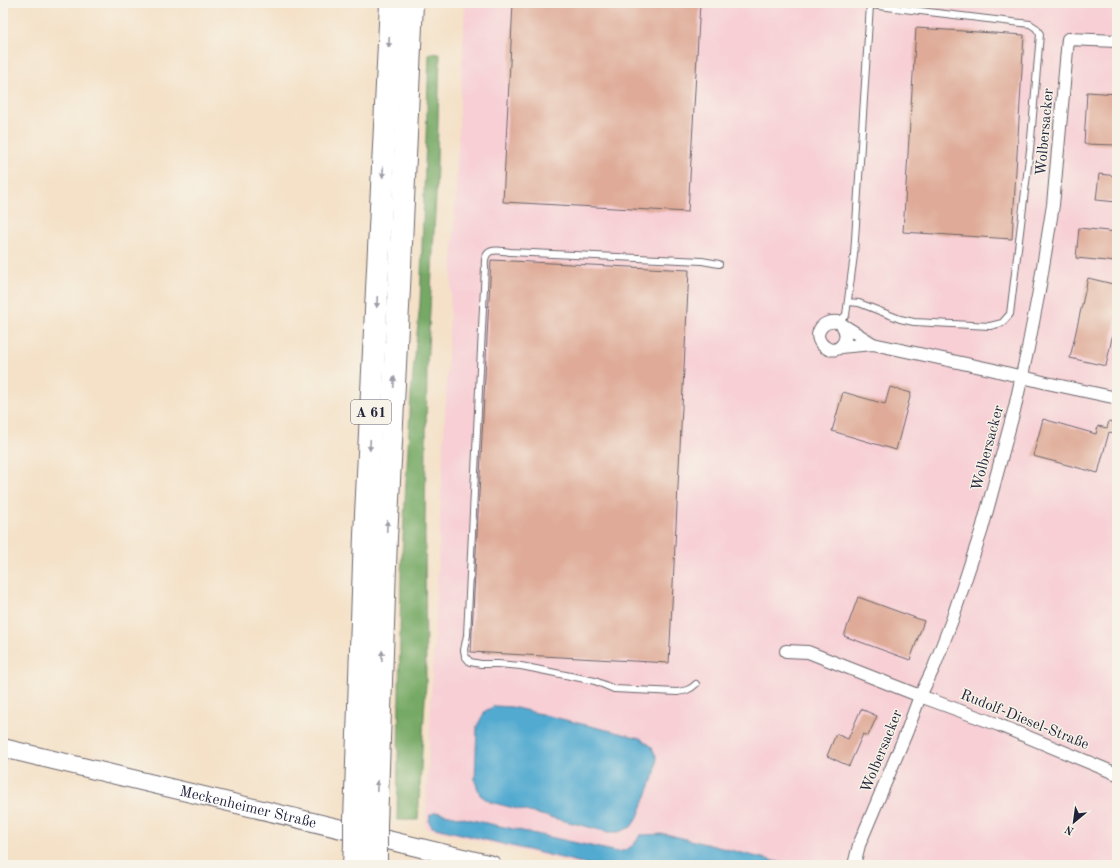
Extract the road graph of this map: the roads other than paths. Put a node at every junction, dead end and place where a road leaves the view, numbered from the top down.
1 (391, 3) edge
2 (412, 3) edge
3 (422, 3) edge
4 (1117, 41) edge
5 (719, 264) dead end
6 (399, 288) junction
7 (848, 302) junction
8 (840, 324) junction
9 (873, 344) junction
10 (840, 347) junction
11 (1022, 376) junction
12 (1117, 398) edge
13 (786, 651) dead end
14 (696, 684) dead end
15 (920, 696) junction
16 (3, 748) edge
17 (1117, 774) edge
18 (860, 845) junction
19 (354, 855) edge
20 (376, 858) edge
21 (492, 865) edge
22 (848, 865) edge
23 (854, 865) edge

1 -> 19 highway, A 61, bridge
2 - 6 highway, A 61
3 - 6 highway, A 61
4 - 11 street, Wolbersacker
5 - 14 lane
20 -> 6 highway, A 61, bridge
7 - 7 lane
7 - 8 lane
8 - 9 street
8 - 10 street
8 - 10 street
9 - 10 street
9 - 11 street
11 - 12 street
11 - 15 street, Wolbersacker
13 - 15 street, Rudolf-Diesel-Straße
15 - 17 street, Rudolf-Diesel-Straße
15 - 18 street, Wolbersacker
16 - 21 main road, Meckenheimer Straße
18 - 22 street, Wolbersacker
18 - 23 street, Wolbersacker

